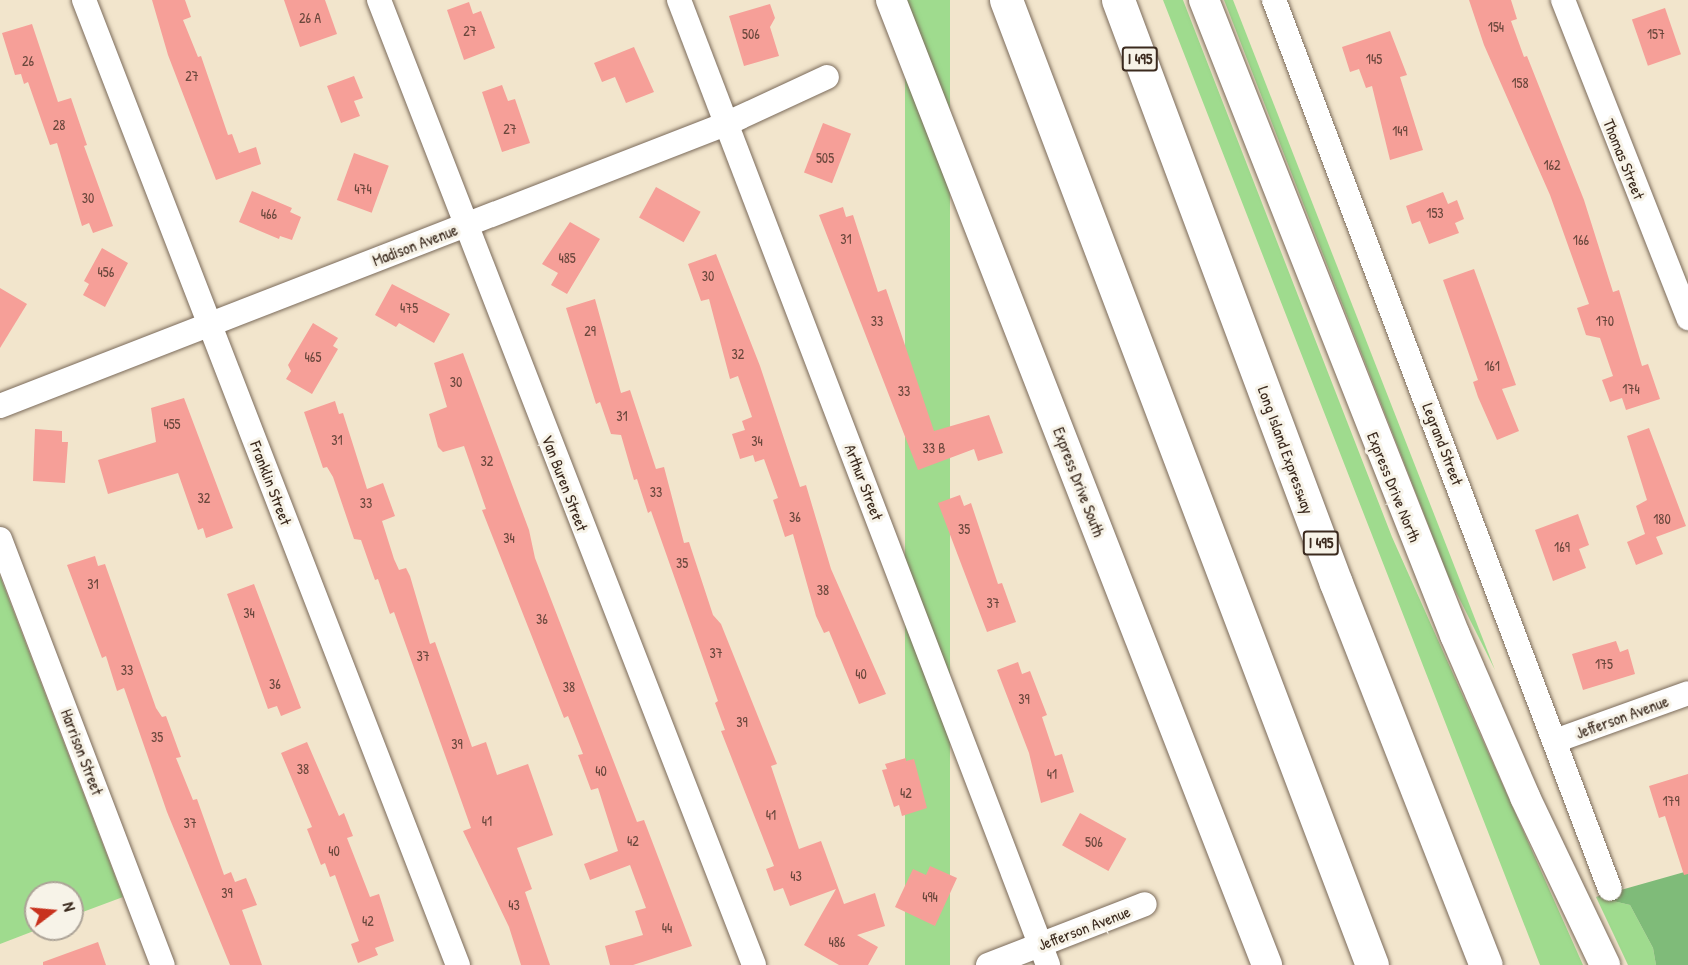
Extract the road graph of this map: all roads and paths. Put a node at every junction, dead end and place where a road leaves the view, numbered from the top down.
1 (84, 0) edge
2 (379, 0) edge
3 (679, 0) edge
4 (891, 0) edge
5 (1006, 0) edge
6 (1118, 0) edge
7 (1204, 0) edge
8 (1274, 0) edge
9 (1563, 0) edge
10 (827, 77) dead end
11 (728, 123) junction
12 (464, 225) junction
13 (1688, 318) edge
14 (210, 325) junction
15 (0, 406) edge
16 (0, 539) edge
17 (1688, 693) edge
18 (1555, 741) junction
19 (1610, 889) dead end
20 (1145, 904) dead end
21 (1044, 955) edge
22 (163, 965) edge
23 (458, 965) edge
24 (754, 965) edge
25 (988, 965) edge
26 (1267, 965) edge
27 (1372, 965) edge
28 (1486, 965) edge
29 (1605, 965) edge

1 - 14 street, Franklin Street
2 - 12 street, Van Buren Street
3 - 11 street, Arthur Street
4 - 26 main road, Express Drive South
5 - 27 highway
6 - 28 highway, Long Island Expressway / I 495
7 - 29 main road, Express Drive North
8 - 18 street, Legrand Street
9 - 13 street, Thomas Street
10 - 11 street, Madison Avenue
11 - 12 street, Madison Avenue
11 - 21 street, Arthur Street
12 - 14 street, Madison Avenue
12 - 24 street, Van Buren Street
14 - 15 street, Madison Avenue
14 - 23 street, Franklin Street
16 - 22 street, Harrison Street
17 - 18 street, Jefferson Avenue
18 - 19 street, Legrand Street
20 - 21 street, Jefferson Avenue
21 - 25 street, Jefferson Avenue

